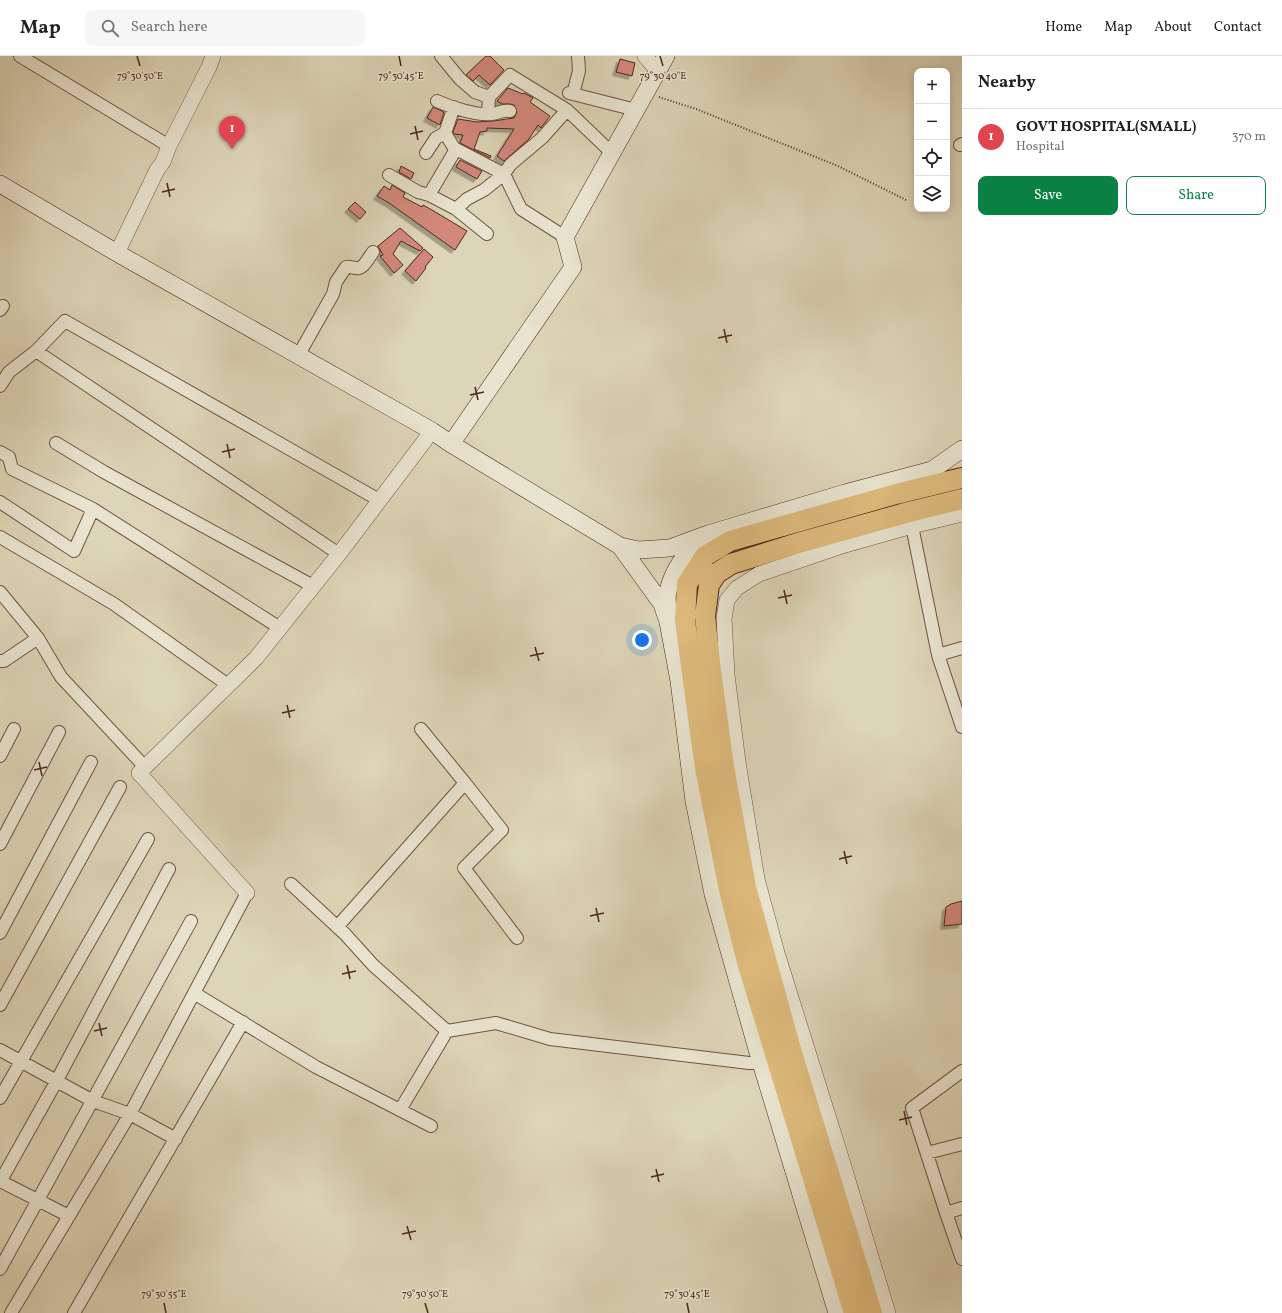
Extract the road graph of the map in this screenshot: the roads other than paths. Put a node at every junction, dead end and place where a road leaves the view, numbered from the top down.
1 (20, 56) edge
2 (213, 56) edge
3 (441, 56) edge
4 (578, 56) edge
5 (645, 56) edge
6 (662, 63) edge
7 (489, 97) junction
8 (437, 101) dead end
9 (454, 107) junction
10 (567, 110) junction
11 (636, 110) junction
12 (510, 111) dead end
13 (488, 114) junction
14 (445, 133) junction
15 (169, 146) junction
16 (456, 149) junction
17 (612, 152) junction
18 (426, 153) dead end
19 (504, 174) junction
20 (389, 175) dead end
21 (0, 184) edge
22 (429, 195) junction
23 (456, 209) junction
24 (486, 234) dead end
25 (565, 237) junction
26 (373, 252) dead end
27 (117, 253) junction
28 (36, 351) junction
29 (298, 356) junction
30 (0, 386) edge
31 (432, 432) junction
32 (56, 443) dead end
33 (451, 444) junction
34 (962, 449) edge
35 (0, 452) edge
36 (962, 478) edge
37 (962, 499) edge
38 (380, 500) junction
39 (0, 502) edge
40 (93, 510) junction
41 (962, 514) edge
42 (912, 526) junction
43 (708, 534) junction
44 (0, 536) edge
45 (620, 546) junction
46 (801, 551) junction
47 (340, 554) junction
48 (313, 586) junction
49 (0, 592) edge
50 (668, 622) junction
51 (280, 628) junction
52 (38, 638) junction
53 (962, 648) edge
54 (938, 655) junction
55 (0, 661) edge
56 (710, 663) junction
57 (727, 675) junction
58 (228, 685) junction
59 (962, 727) edge
60 (14, 729) dead end
61 (421, 729) dead end
62 (59, 732) dead end
63 (0, 756) edge
64 (91, 762) dead end
65 (145, 767) junction
66 (466, 783) junction
67 (120, 787) dead end
68 (148, 839) dead end
69 (0, 844) edge
70 (170, 869) dead end
71 (291, 884) dead end
72 (247, 893) joint
73 (191, 920) dead end
74 (337, 927) junction
75 (0, 933) edge
76 (517, 938) dead end
77 (194, 993) junction
78 (0, 1005) edge
79 (243, 1022) junction
80 (447, 1031) junction
81 (0, 1050) edge
82 (21, 1062) junction
83 (761, 1063) junction
84 (962, 1071) edge
85 (56, 1082) junction
86 (0, 1098) edge
87 (93, 1101) junction
88 (400, 1110) junction
89 (130, 1114) junction
90 (431, 1126) dead end
91 (176, 1139) junction
92 (962, 1144) edge
93 (927, 1154) junction
94 (0, 1181) edge
95 (38, 1200) junction
96 (962, 1208) edge
97 (946, 1213) junction
98 (69, 1216) junction
99 (962, 1259) edge
100 (0, 1269) edge
101 (11, 1313) edge
102 (74, 1313) edge
103 (838, 1313) edge
104 (854, 1313) edge
105 (872, 1313) edge
106 (888, 1313) edge

1 - 15 street
2 - 15 street
3 - 7 street
4 - 11 street
5 - 6 street
6 - 11 main road
7 - 10 street
7 - 13 street
8 - 9 street
9 - 13 street
9 - 14 street
10 - 17 street
10 - 19 street
11 - 17 main road
12 - 13 street
14 - 16 street
14 - 18 street
15 - 27 street
16 - 19 street
16 - 22 street
17 - 25 main road
19 - 23 street
19 - 25 street
20 - 22 street
21 - 27 main road
22 - 23 street
23 - 24 street
25 - 33 main road
26 - 29 street
27 - 29 main road
28 - 30 street
28 - 38 street
28 - 47 street
29 - 31 main road
31 - 33 main road
31 - 38 street
32 - 48 street
33 - 45 main road
34 - 43 main road
35 - 40 street
36 - 104 highway
37 - 46 highway
38 - 47 street
39 - 40 street
40 - 51 street
41 - 42 street
42 - 46 street
42 - 54 street
43 - 45 main road
43 - 50 main road
44 - 58 street
45 - 50 main road
46 - 56 highway
46 - 57 street
47 - 48 street
48 - 51 street
49 - 52 street
50 - 83 main road
51 - 58 street
52 - 55 street
52 - 65 street
53 - 54 street
54 - 59 street
56 - 57 highway
56 - 105 highway
57 - 106 street
58 - 65 street
60 - 63 street
61 - 66 street
62 - 69 street
64 - 75 street
65 - 72 street
66 - 74 street
66 - 76 street
67 - 78 street
68 - 82 street
70 - 85 street
71 - 74 street
72 - 77 street
73 - 87 street
74 - 80 street
77 - 79 street
77 - 89 street
79 - 88 street
79 - 91 street
80 - 83 street
80 - 88 street
81 - 82 street
82 - 85 street
82 - 86 street
83 - 103 main road
84 - 93 street
85 - 87 street
85 - 94 street
87 - 89 street
87 - 95 street
88 - 90 street
89 - 91 street
89 - 98 street
91 - 102 street
92 - 93 street
93 - 97 street
94 - 95 street
95 - 98 street
95 - 100 street
96 - 97 street
97 - 99 street
98 - 101 street

